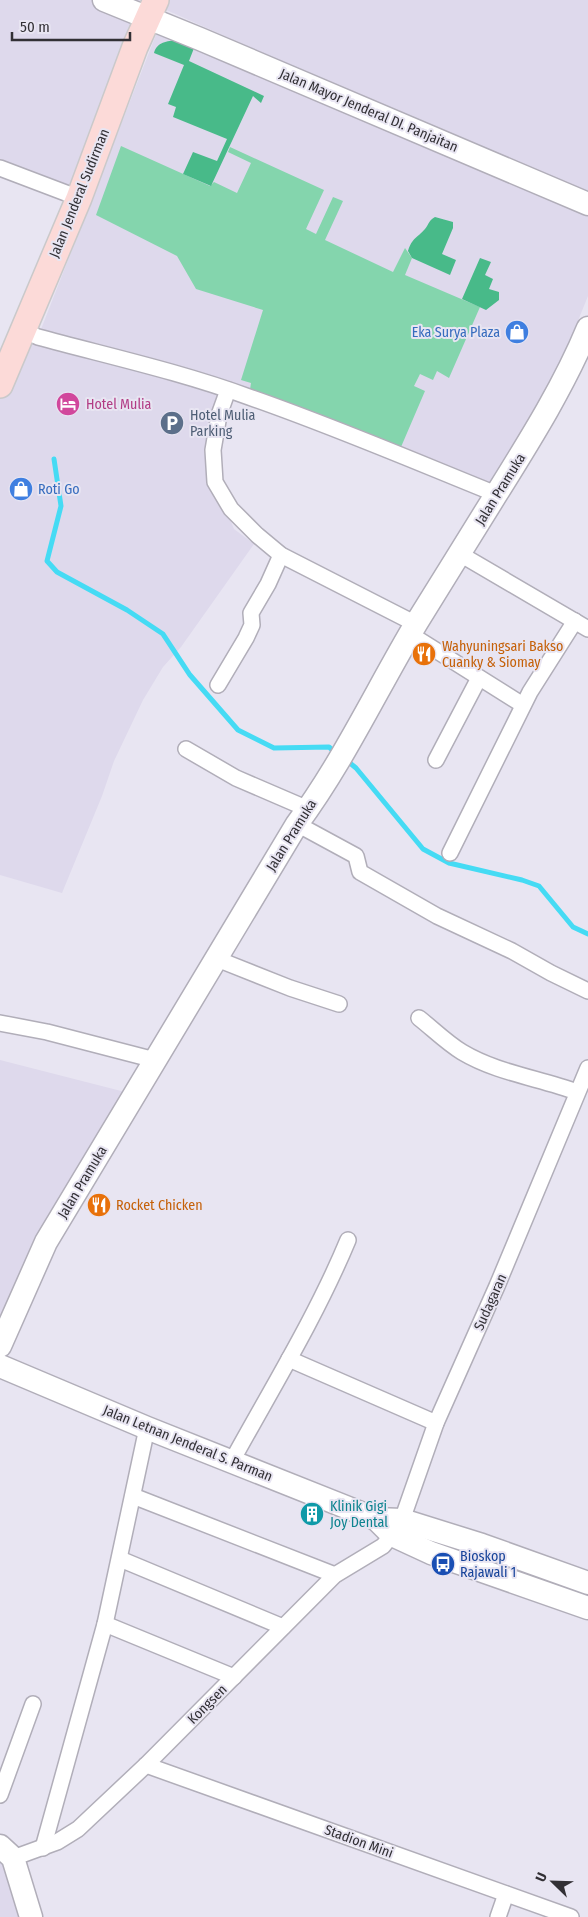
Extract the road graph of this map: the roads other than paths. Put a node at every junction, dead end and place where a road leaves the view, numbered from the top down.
1 (104, 0) edge
2 (153, 9) edge
3 (0, 168) edge
4 (79, 198) junction
5 (588, 204) edge
6 (588, 328) edge
7 (22, 330) junction
8 (0, 385) edge
9 (228, 390) junction
10 (496, 494) junction
11 (281, 554) junction
12 (460, 554) junction
13 (574, 621) junction
14 (413, 629) junction
15 (588, 629) edge
16 (480, 678) junction
17 (218, 685) dead end
18 (523, 705) junction
19 (186, 748) dead end
20 (436, 760) dead end
21 (302, 816) junction
22 (450, 853) dead end
23 (217, 959) junction
24 (588, 991) edge
25 (339, 1004) dead end
26 (419, 1018) dead end
27 (0, 1023) edge
28 (155, 1060) junction
29 (588, 1068) edge
30 (577, 1092) junction
31 (348, 1240) dead end
32 (0, 1346) edge
33 (289, 1359) junction
34 (0, 1366) edge
35 (436, 1423) junction
36 (147, 1428) junction
37 (232, 1461) junction
38 (133, 1496) junction
39 (397, 1528) junction
40 (120, 1559) junction
41 (335, 1575) junction
42 (582, 1581) edge
43 (578, 1605) edge
44 (105, 1624) junction
45 (283, 1627) junction
46 (234, 1677) junction
47 (33, 1704) dead end
48 (146, 1766) junction
49 (0, 1795) edge
50 (43, 1848) junction
51 (7, 1852) edge
52 (506, 1894) junction
53 (31, 1917) edge
54 (498, 1917) edge
55 (571, 1917) edge

1 - 2 street, Jalan Mayor Jenderal DI. Panjaitan
2 - 4 main road, Jalan Jenderal Sudirman
2 - 5 street, Jalan Mayor Jenderal DI. Panjaitan
3 - 4 street
4 - 7 main road, Jalan Jenderal Sudirman
6 - 10 street, Jalan Pramuka
7 - 8 main road, Jalan Jenderal Sudirman
7 - 9 street
9 - 10 street
9 - 11 street
10 - 12 street, Jalan Pramuka
11 - 14 street
11 - 17 street
12 - 13 street
12 - 14 street, Jalan Pramuka
13 - 15 street
13 - 18 street
14 - 16 street
14 - 21 street, Jalan Pramuka
16 - 18 street
16 - 20 street
18 - 22 street
19 - 21 street
21 - 23 street, Jalan Pramuka
21 - 24 street
23 - 25 street
23 - 28 street, Jalan Pramuka
26 - 30 street
27 - 28 street
28 - 32 street, Jalan Pramuka
29 - 30 street, Sudagaran
30 - 35 street, Sudagaran
31 - 33 street
33 - 35 street
33 - 37 street
34 - 36 street, Jalan Letnan Jenderal S. Parman
35 - 39 street, Sudagaran
36 - 37 street, Jalan Letnan Jenderal S. Parman
36 - 38 street
37 - 39 street, Jalan Letnan Jenderal S. Parman
38 - 40 street
38 - 41 street
39 - 41 street, Kongsen
39 - 42 street, Jalan Letnan Jenderal S. Parman
39 - 43 street, Jalan Letnan Jenderal S. Parman
40 - 44 street
40 - 45 street
41 - 45 street, Kongsen
42 - 43 street
44 - 46 street
44 - 50 street
45 - 46 street, Kongsen
46 - 48 street, Kongsen
47 - 49 street
48 - 50 street, Kongsen
48 - 52 street, Stadion Mini
50 - 51 street, Kongsen
51 - 53 street
52 - 54 street
52 - 55 street, Stadion Mini

